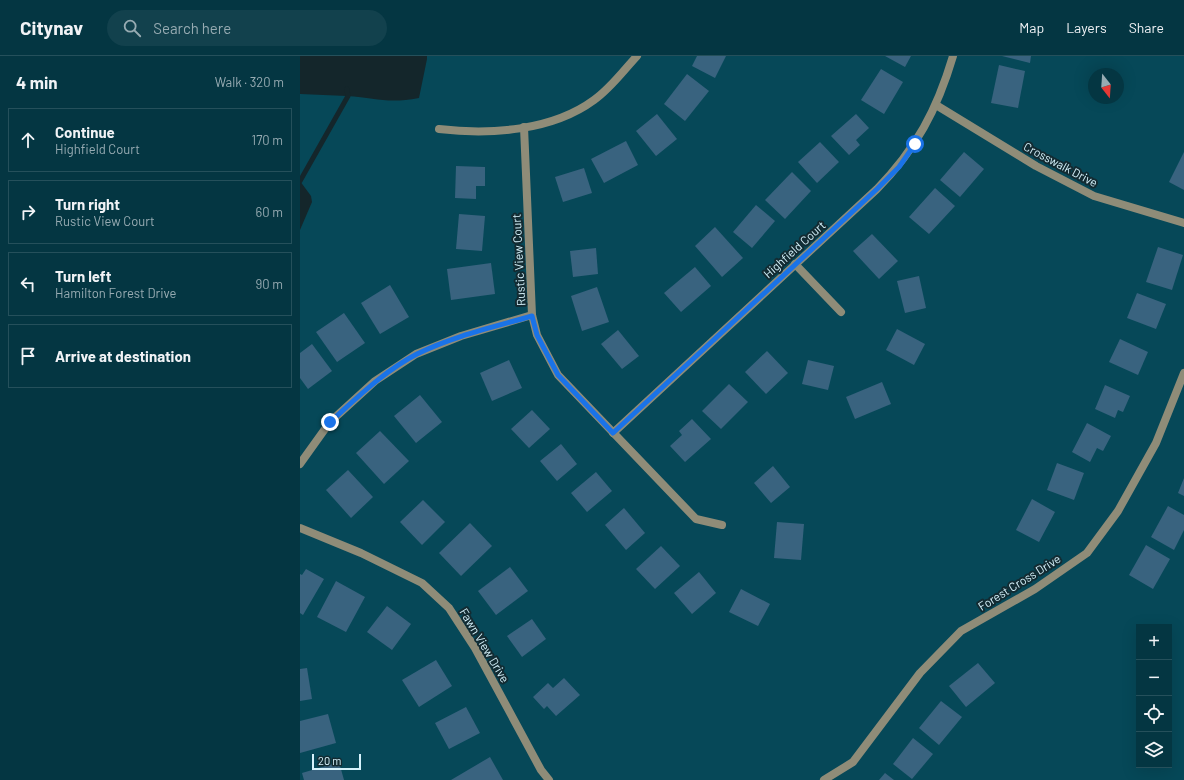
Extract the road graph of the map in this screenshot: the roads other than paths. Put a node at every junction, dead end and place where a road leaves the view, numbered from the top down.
1 (637, 56) edge
2 (953, 56) edge
3 (936, 105) junction
4 (524, 127) junction
5 (439, 129) dead end
6 (1184, 224) edge
7 (795, 264) junction
8 (841, 312) dead end
9 (532, 316) junction
10 (1184, 373) edge
11 (613, 433) junction
12 (300, 464) edge
13 (722, 525) dead end
14 (300, 528) edge
15 (549, 780) edge
16 (824, 780) edge

1 - 4 street
2 - 3 street, Highfield Court
3 - 6 street, Crosswalk Drive
3 - 7 street, Highfield Court
4 - 5 street
4 - 9 street, Rustic View Court
7 - 8 street
7 - 11 street, Highfield Court
9 - 11 street, Rustic View Court
9 - 12 street
10 - 16 street, Forest Cross Drive
11 - 13 street, Rustic View Court
14 - 15 street, Fawn View Drive

